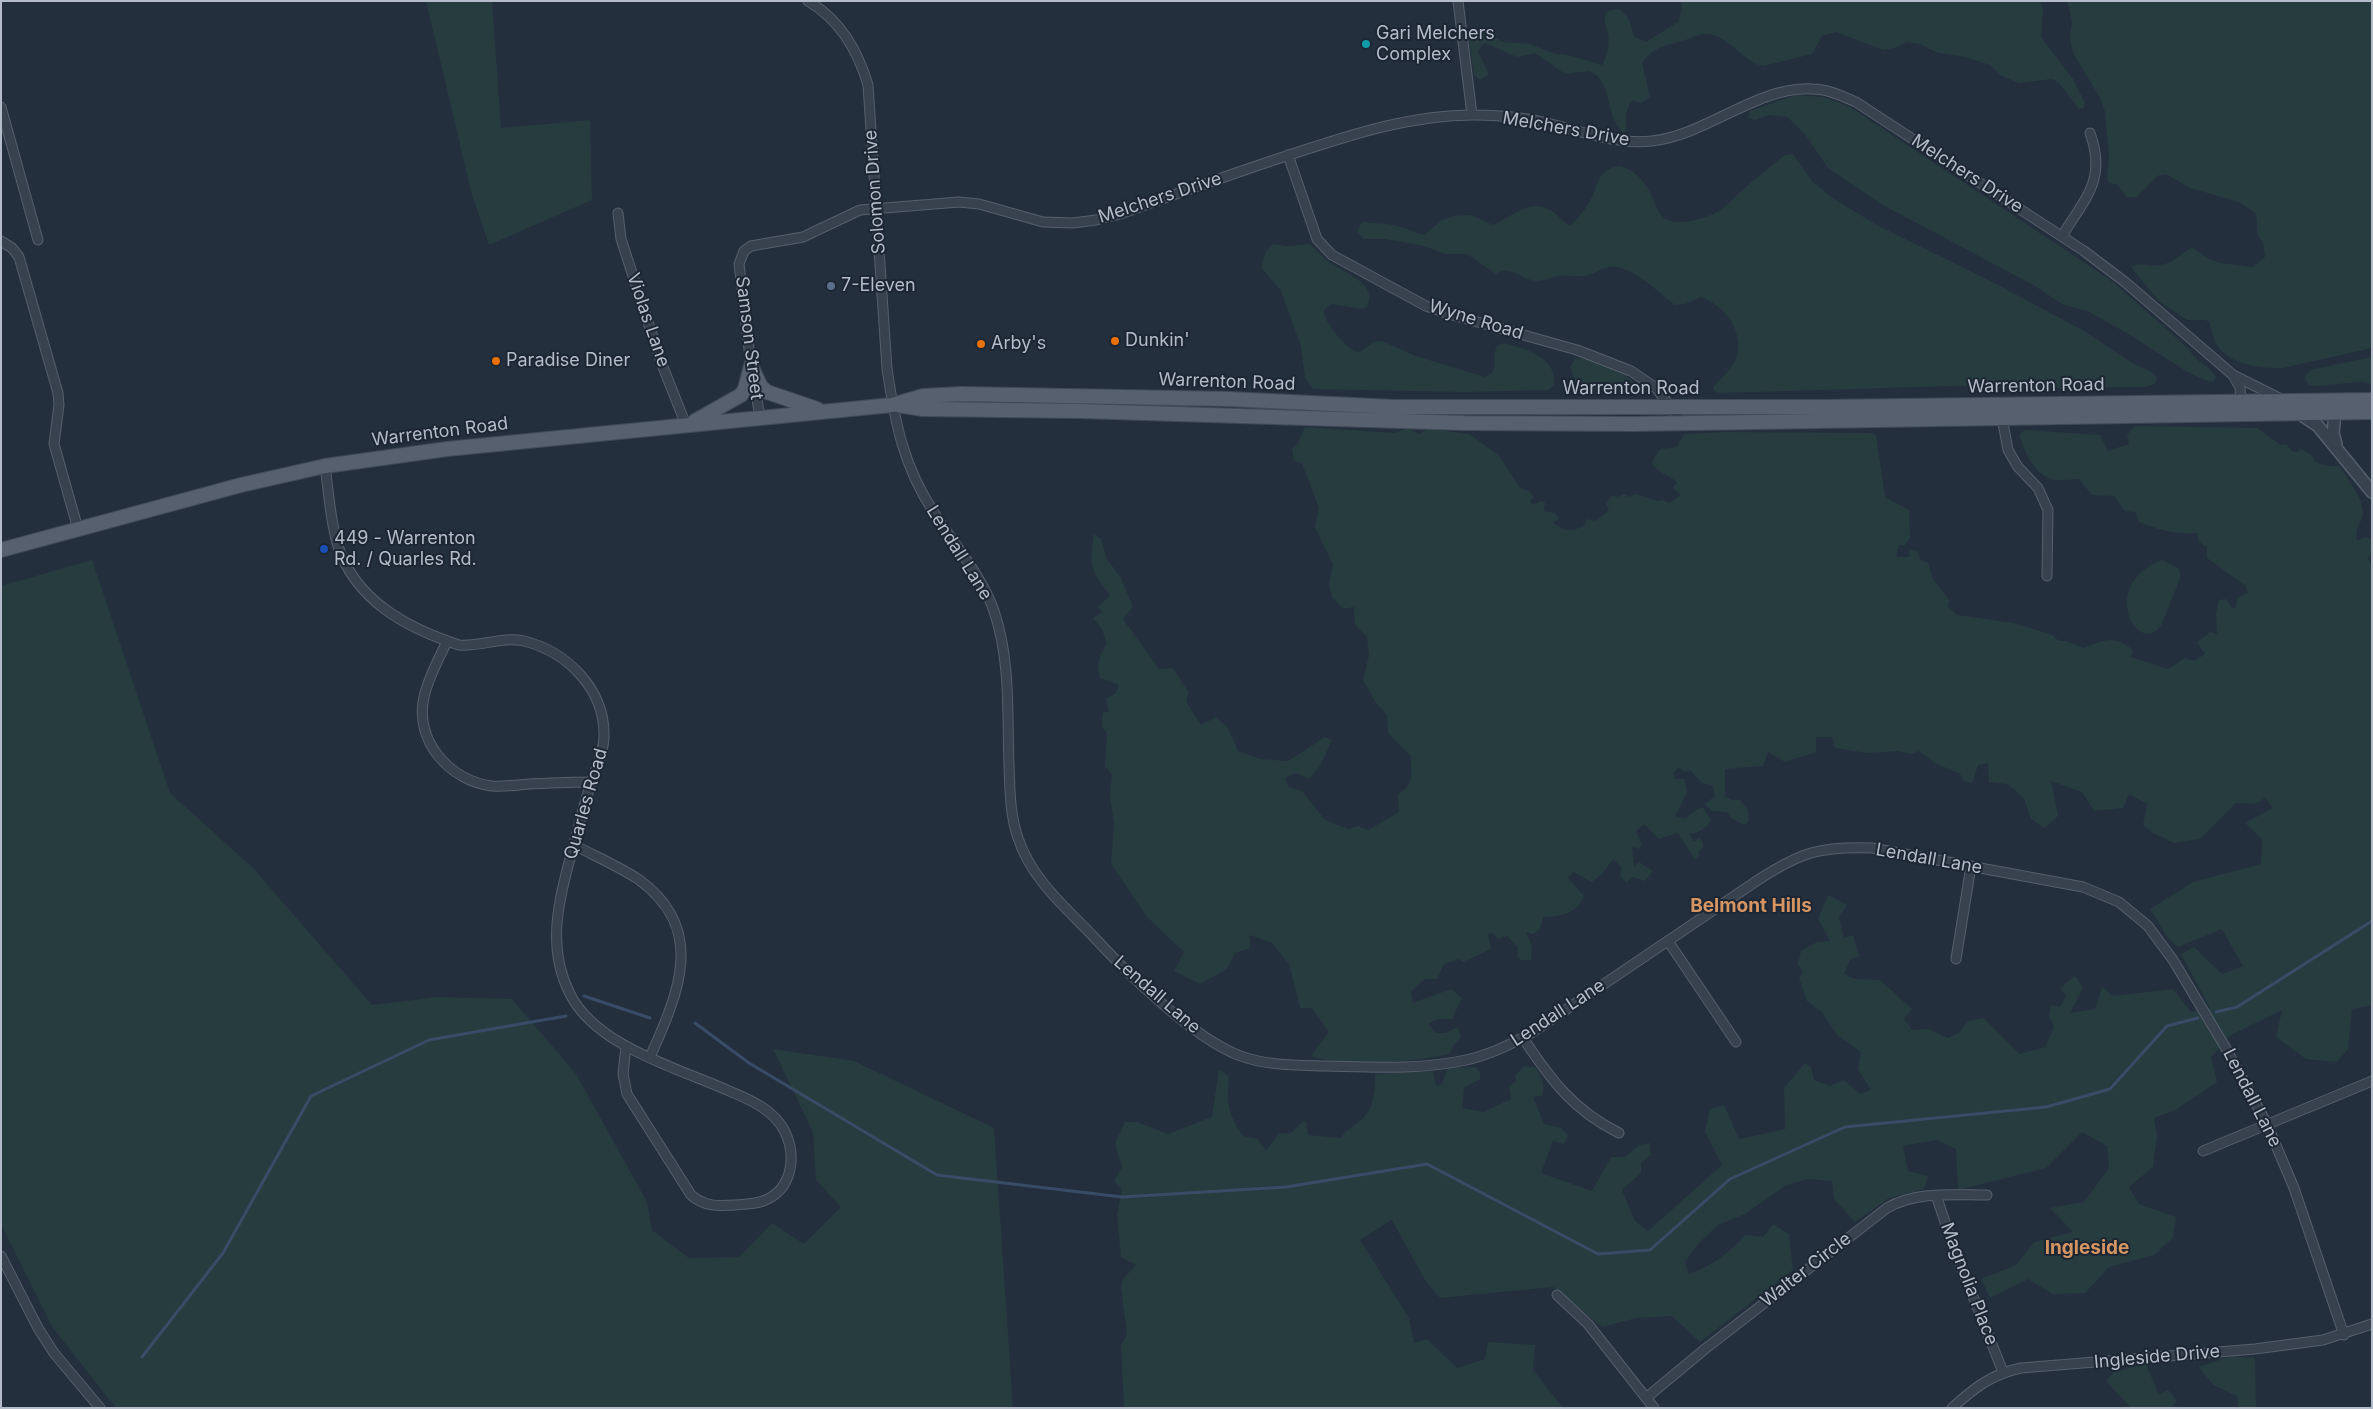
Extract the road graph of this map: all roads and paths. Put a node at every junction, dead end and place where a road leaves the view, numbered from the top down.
1 (808, 1) edge
2 (1458, 1) edge
3 (1, 108) edge
4 (1472, 115) junction
5 (2090, 133) dead end
6 (1288, 155) junction
7 (877, 209) junction
8 (618, 213) dead end
9 (2062, 236) junction
10 (38, 240) dead end
11 (1, 241) edge
12 (751, 366) junction
13 (2233, 375) junction
14 (2372, 400) edge
15 (2286, 401) junction
16 (2241, 402) junction
17 (892, 404) junction
18 (1672, 407) junction
19 (823, 411) junction
20 (2372, 412) edge
21 (2335, 413) junction
22 (2300, 414) junction
23 (760, 417) junction
24 (2002, 418) junction
25 (1683, 424) junction
26 (688, 425) junction
27 (2336, 446) junction
28 (325, 466) junction
29 (2372, 492) edge
30 (78, 529) junction
31 (1, 550) edge
32 (2047, 576) dead end
33 (447, 641) junction
34 (591, 782) junction
35 (574, 845) junction
36 (1971, 866) junction
37 (1668, 941) junction
38 (1956, 959) dead end
39 (1523, 1038) junction
40 (1736, 1042) dead end
41 (626, 1046) junction
42 (650, 1057) junction
43 (2372, 1080) edge
44 (2267, 1124) junction
45 (1619, 1133) dead end
46 (2203, 1151) dead end
47 (1936, 1195) junction
48 (1987, 1195) dead end
49 (1, 1256) edge
50 (1557, 1295) dead end
51 (2372, 1324) edge
52 (2344, 1334) junction
53 (2003, 1372) junction
54 (1646, 1398) junction
55 (100, 1408) edge
56 (1654, 1408) edge
57 (1952, 1408) edge

1 - 7 street, Solomon Drive
2 - 4 street
3 - 10 street
4 - 6 street, Melchers Drive
4 - 9 street, Melchers Drive
5 - 9 street
6 - 7 street, Melchers Drive
6 - 18 street, Wyne Road
7 - 12 street, Samson Street
7 - 17 street, Solomon Drive
8 - 26 street, Violas Lane
9 - 13 street, Melchers Drive
11 - 30 street
12 - 19 main road
12 - 23 street, Samson Street
12 - 26 main road
13 - 15 street, Melchers Drive
13 - 16 street
14 - 15 main road, Warrenton Road
15 - 16 main road, Warrenton Road
16 - 18 main road, Warrenton Road
17 - 18 main road, Warrenton Road
17 - 19 main road, Warrenton Road
17 - 25 main road, Warrenton Road
17 - 39 street, Lendall Lane
18 - 25 street, Wyne Road
19 - 23 main road, Warrenton Road
20 - 21 main road, Warrenton Road
21 - 22 main road, Warrenton Road
21 - 27 street
22 - 24 main road, Warrenton Road
22 - 27 street
23 - 26 main road, Warrenton Road
24 - 25 main road, Warrenton Road
24 - 32 street
26 - 28 main road, Warrenton Road
27 - 29 street
28 - 30 main road, Warrenton Road
28 - 33 street, Quarles Road
30 - 31 main road, Warrenton Road
33 - 34 street, Quarles Road
33 - 34 street
34 - 35 street, Quarles Road
35 - 41 street, Quarles Road
35 - 42 street
36 - 37 street, Lendall Lane
36 - 38 street
36 - 44 street, Lendall Lane
37 - 39 street, Lendall Lane
37 - 40 street
39 - 45 street
41 - 42 street, Quarles Road
41 - 42 street, Quarles Road
43 - 44 street
44 - 46 street
44 - 52 street, Lendall Lane
47 - 48 street, Walter Circle
47 - 53 street, Magnolia Place
47 - 54 street, Walter Circle
49 - 55 street
50 - 54 street
51 - 52 street, Ingleside Drive
52 - 53 street, Ingleside Drive
53 - 57 street, Ingleside Drive
54 - 56 street

